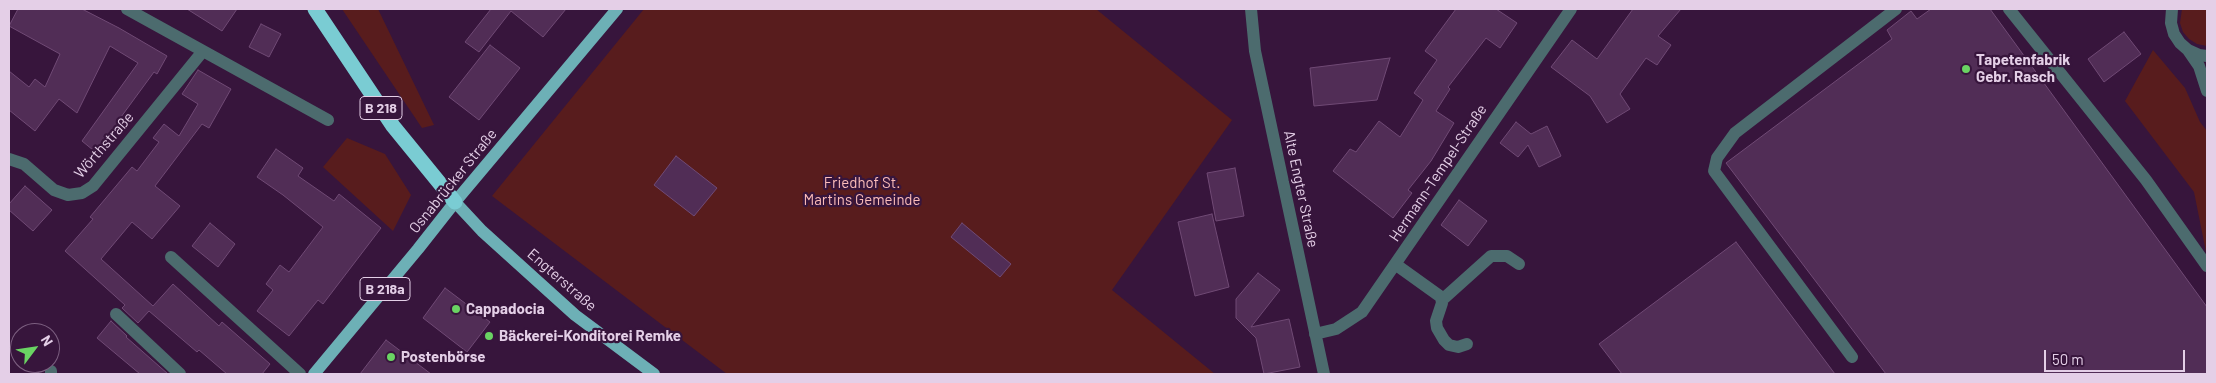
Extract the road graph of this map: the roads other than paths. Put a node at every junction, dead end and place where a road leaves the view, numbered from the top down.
1 (127, 9) edge
2 (315, 9) edge
3 (618, 9) edge
4 (1251, 9) edge
5 (1570, 9) edge
6 (1896, 9) edge
7 (2009, 9) edge
8 (2171, 10) edge
9 (2188, 50) junction
10 (203, 51) junction
11 (2207, 56) edge
12 (2207, 91) edge
13 (328, 120) dead end
14 (9, 159) edge
15 (455, 202) junction
16 (171, 257) dead end
17 (1395, 264) junction
18 (1519, 264) dead end
19 (2207, 266) edge
20 (1442, 300) junction
21 (116, 314) dead end
22 (1315, 334) junction
23 (1467, 344) dead end
24 (1852, 358) dead end
25 (180, 374) edge
26 (300, 374) edge
27 (314, 374) edge
28 (654, 374) edge
29 (1324, 374) edge

1 - 10 street
2 - 15 highway, B 218
3 - 15 main road, Osnabrücker Straße
4 - 22 street, Alte Engter Straße
5 - 17 street, Hermann-Tempel-Straße
6 - 24 street
7 - 19 street
8 - 9 street
9 - 11 street
9 - 12 street
10 - 13 street
10 - 14 street, Wörthstraße
15 - 27 main road, Osnabrücker Straße / B 218a
15 - 28 main road, Engterstraße / B 218
16 - 26 street
17 - 20 street
17 - 22 street, Hermann-Tempel-Straße
18 - 20 street
20 - 23 street
21 - 25 street
22 - 29 street, Alte Engter Straße

